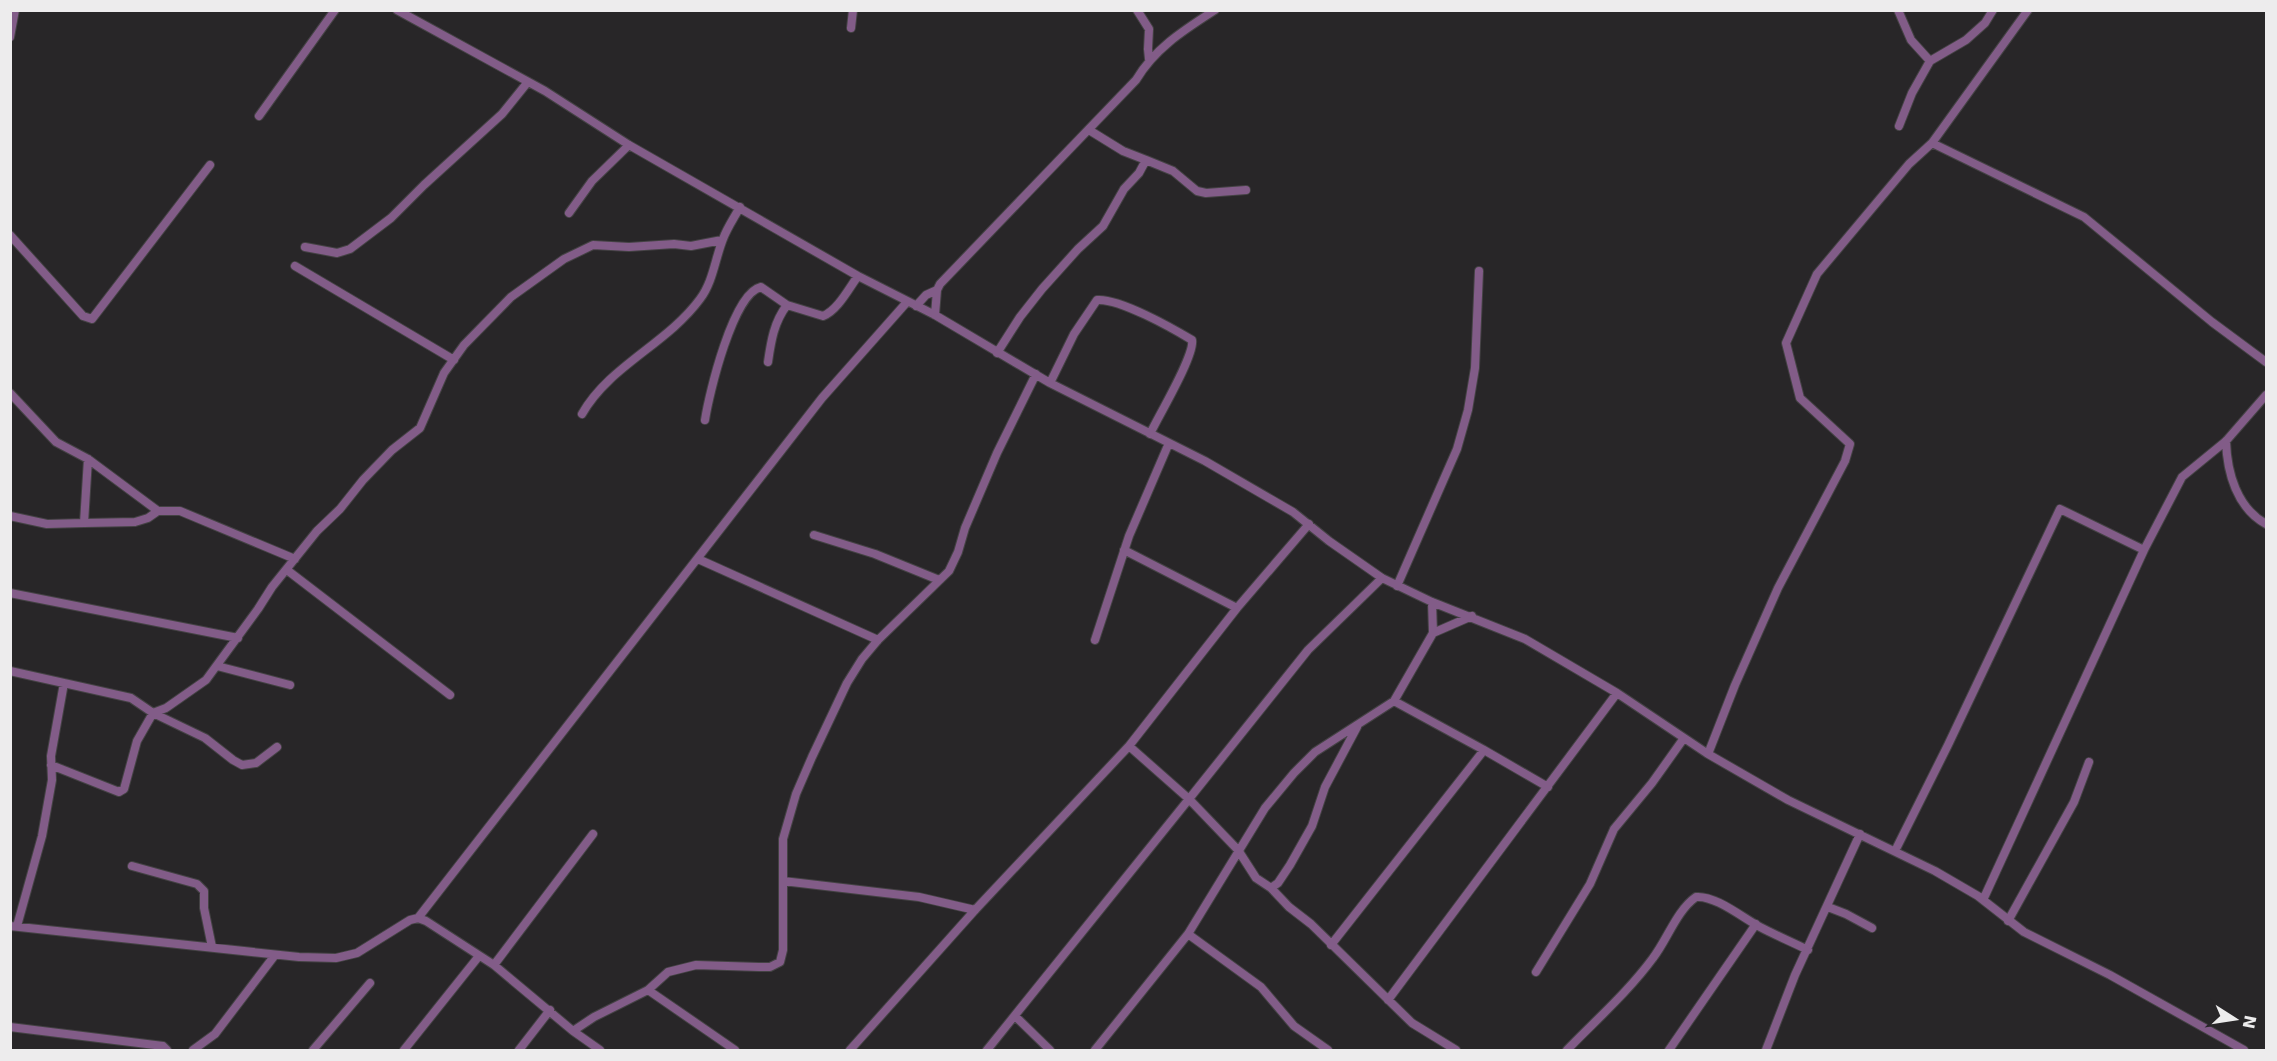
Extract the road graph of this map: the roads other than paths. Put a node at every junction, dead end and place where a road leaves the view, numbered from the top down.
1 (15, 10) edge
2 (335, 10) edge
3 (397, 10) edge
4 (853, 10) edge
5 (1137, 10) edge
6 (1215, 10) edge
7 (1898, 10) edge
8 (1993, 10) edge
9 (2028, 10) edge
10 (851, 28) dead end
11 (10, 37) edge
12 (1149, 59) junction
13 (1929, 61) junction
14 (527, 84) junction
15 (259, 116) dead end
16 (1899, 126) dead end
17 (1089, 130) junction
18 (1932, 143) junction
19 (629, 145) junction
20 (1146, 160) junction
21 (210, 165) dead end
22 (1246, 190) dead end
23 (740, 207) junction
24 (569, 213) dead end
25 (10, 236) edge
26 (722, 240) junction
27 (305, 247) dead end
28 (295, 266) dead end
29 (1479, 271) dead end
30 (858, 276) junction
31 (937, 290) junction
32 (907, 302) junction
33 (787, 305) junction
34 (916, 306) junction
35 (935, 315) junction
36 (997, 353) junction
37 (454, 360) junction
38 (768, 362) dead end
39 (2266, 362) edge
40 (1036, 374) junction
41 (1050, 383) junction
42 (10, 393) edge
43 (2266, 395) edge
44 (582, 414) dead end
45 (705, 420) dead end
46 (1150, 434) junction
47 (2226, 441) junction
48 (1169, 443) junction
49 (87, 459) junction
50 (158, 511) junction
51 (10, 516) edge
52 (84, 523) junction
53 (1309, 524) junction
54 (2266, 524) edge
55 (814, 535) dead end
56 (1125, 550) junction
57 (2144, 550) junction
58 (295, 559) junction
59 (698, 559) junction
60 (287, 570) junction
61 (1382, 578) junction
62 (939, 580) junction
63 (1397, 586) junction
64 (10, 593) edge
65 (1432, 602) junction
66 (1237, 608) junction
67 (1472, 616) junction
68 (1433, 633) junction
69 (237, 638) junction
70 (878, 640) junction
71 (1095, 640) dead end
72 (217, 666) junction
73 (10, 671) edge
74 (64, 683) junction
75 (290, 686) dead end
76 (1617, 693) junction
77 (450, 695) dead end
78 (1394, 701) junction
79 (153, 713) junction
80 (1358, 725) junction
81 (1684, 738) junction
82 (1129, 746) junction
83 (277, 747) dead end
84 (1484, 750) junction
85 (1708, 754) junction
86 (2089, 762) dead end
87 (51, 765) junction
88 (1548, 787) junction
89 (1189, 799) junction
90 (593, 834) dead end
91 (1860, 834) junction
92 (1897, 847) dead end
93 (1238, 850) junction
94 (132, 866) dead end
95 (783, 881) junction
96 (1271, 888) junction
97 (1983, 900) junction
98 (1828, 907) junction
99 (975, 910) junction
100 (418, 918) junction
101 (2008, 921) junction
102 (1756, 924) junction
103 (14, 926) edge
104 (1872, 928) dead end
105 (1188, 934) junction
106 (1331, 945) junction
107 (212, 947) junction
108 (1808, 950) junction
109 (275, 955) junction
110 (478, 956) junction
111 (494, 965) junction
112 (1536, 972) dead end
113 (370, 983) dead end
114 (648, 990) junction
115 (1388, 1000) junction
116 (550, 1010) junction
117 (1015, 1016) junction
118 (10, 1028) edge
119 (573, 1031) junction
120 (167, 1050) edge
121 (193, 1050) edge
122 (313, 1050) edge
123 (404, 1050) edge
124 (519, 1050) edge
125 (600, 1050) edge
126 (735, 1050) edge
127 (850, 1050) edge
128 (987, 1050) edge
129 (1050, 1050) edge
130 (1095, 1050) edge
131 (1328, 1050) edge
132 (1456, 1050) edge
133 (1567, 1050) edge
134 (1669, 1050) edge
135 (1766, 1050) edge
136 (2244, 1050) edge

1 - 11 street
2 - 15 street
3 - 14 street
4 - 10 street
5 - 12 street
6 - 12 street
7 - 13 street
8 - 13 street
9 - 18 street
12 - 17 street
13 - 16 street
14 - 19 street
14 - 27 street
17 - 20 street
17 - 31 street
18 - 39 street
18 - 85 street
19 - 23 street
19 - 24 street
20 - 22 street
20 - 36 street
21 - 25 street
23 - 26 street
23 - 30 street
26 - 37 street
26 - 44 street
28 - 37 street
29 - 63 street
30 - 32 street
30 - 33 street
31 - 34 street
31 - 35 street
32 - 34 street
32 - 59 street
33 - 38 street
33 - 45 street
34 - 35 street
35 - 36 street
36 - 40 street
37 - 58 street
40 - 41 street
40 - 62 street
41 - 46 street
41 - 46 street
42 - 49 street
43 - 47 street
46 - 48 street
47 - 54 street
47 - 57 street
48 - 53 street
48 - 56 street
49 - 50 street
49 - 52 street
50 - 52 street
50 - 58 street
51 - 52 street
53 - 61 street
53 - 66 street
55 - 62 street
56 - 66 street
56 - 71 street
57 - 92 street
57 - 97 street
58 - 60 street
59 - 70 street
59 - 100 street
60 - 69 street
60 - 77 street
61 - 63 street
61 - 89 street
62 - 70 street
63 - 65 street
64 - 69 street
65 - 67 street
65 - 68 street
66 - 82 street
67 - 68 street
67 - 76 street
68 - 78 street
69 - 72 street
70 - 95 street
72 - 75 street
72 - 79 street
73 - 74 street
74 - 79 street
74 - 87 street
76 - 81 street
76 - 88 street
78 - 80 street
78 - 84 street
79 - 83 street
79 - 87 street
80 - 93 street
80 - 96 street
81 - 85 street
81 - 112 street
82 - 89 street
82 - 99 street
84 - 88 street
84 - 106 street
85 - 91 street
86 - 101 street
87 - 103 street
88 - 115 street
89 - 93 street
89 - 117 street
90 - 111 street
91 - 97 street
91 - 98 street
93 - 96 street
93 - 105 street
94 - 107 street
95 - 99 street
95 - 114 street
96 - 106 street
97 - 101 street
98 - 104 street
98 - 108 street
99 - 127 street
100 - 109 street
100 - 110 street
101 - 136 street
102 - 108 street
102 - 133 street
102 - 134 street
103 - 107 street
105 - 130 street
105 - 131 street
106 - 115 street
107 - 109 street
108 - 135 street
109 - 121 street
110 - 111 street
110 - 123 street
111 - 116 street
113 - 122 street
114 - 119 street
114 - 126 street
115 - 132 street
116 - 119 street
116 - 124 street
117 - 128 street
117 - 129 street
118 - 120 street
119 - 125 street

